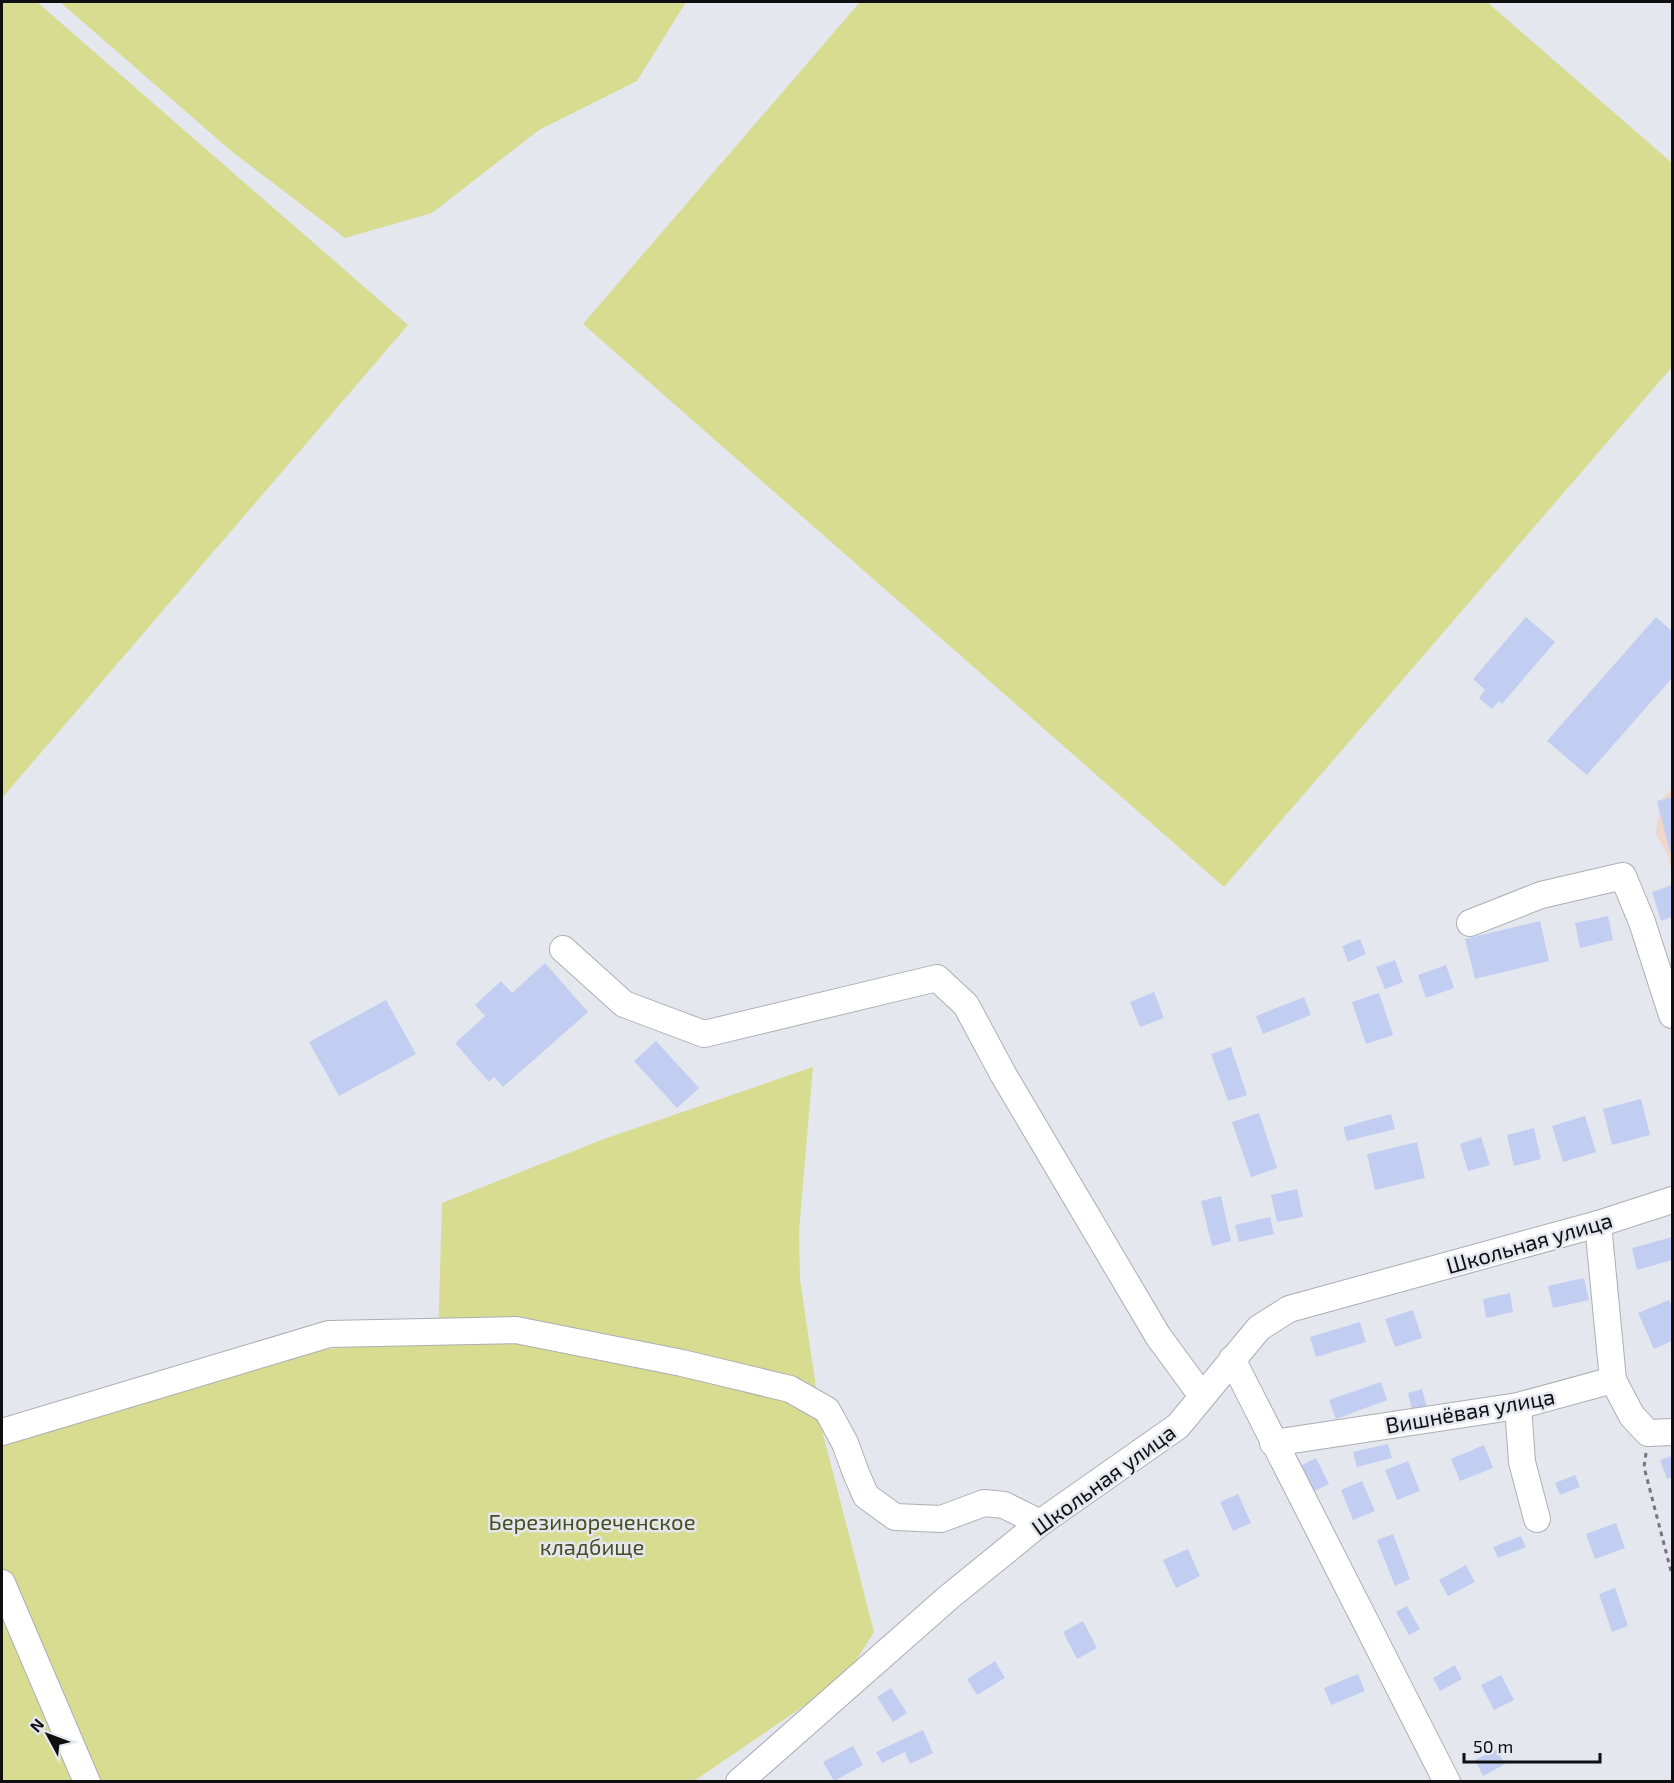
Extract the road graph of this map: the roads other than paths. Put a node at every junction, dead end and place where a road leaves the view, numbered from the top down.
1 (1470, 923) dead end
2 (563, 949) dead end
3 (1672, 1015) edge
4 (1672, 1200) edge
5 (1598, 1224) junction
6 (1232, 1359) junction
7 (1613, 1380) junction
8 (1202, 1396) junction
9 (1518, 1406) junction
10 (2, 1432) edge
11 (1660, 1433) edge
12 (1273, 1443) junction
13 (1537, 1519) dead end
14 (1040, 1522) junction
15 (2, 1583) edge
16 (87, 1782) edge
17 (739, 1782) edge
18 (1447, 1782) edge

1 - 3 street
2 - 8 street
4 - 5 street, Школьная улица
5 - 6 street, Школьная улица
5 - 7 street
6 - 8 street, Школьная улица
6 - 12 street
7 - 9 street, Вишнёвая улица
7 - 11 street
8 - 14 street, Школьная улица
9 - 12 street, Вишнёвая улица
9 - 13 street
10 - 14 street
12 - 18 street
14 - 17 street, Школьная улица
15 - 16 street

